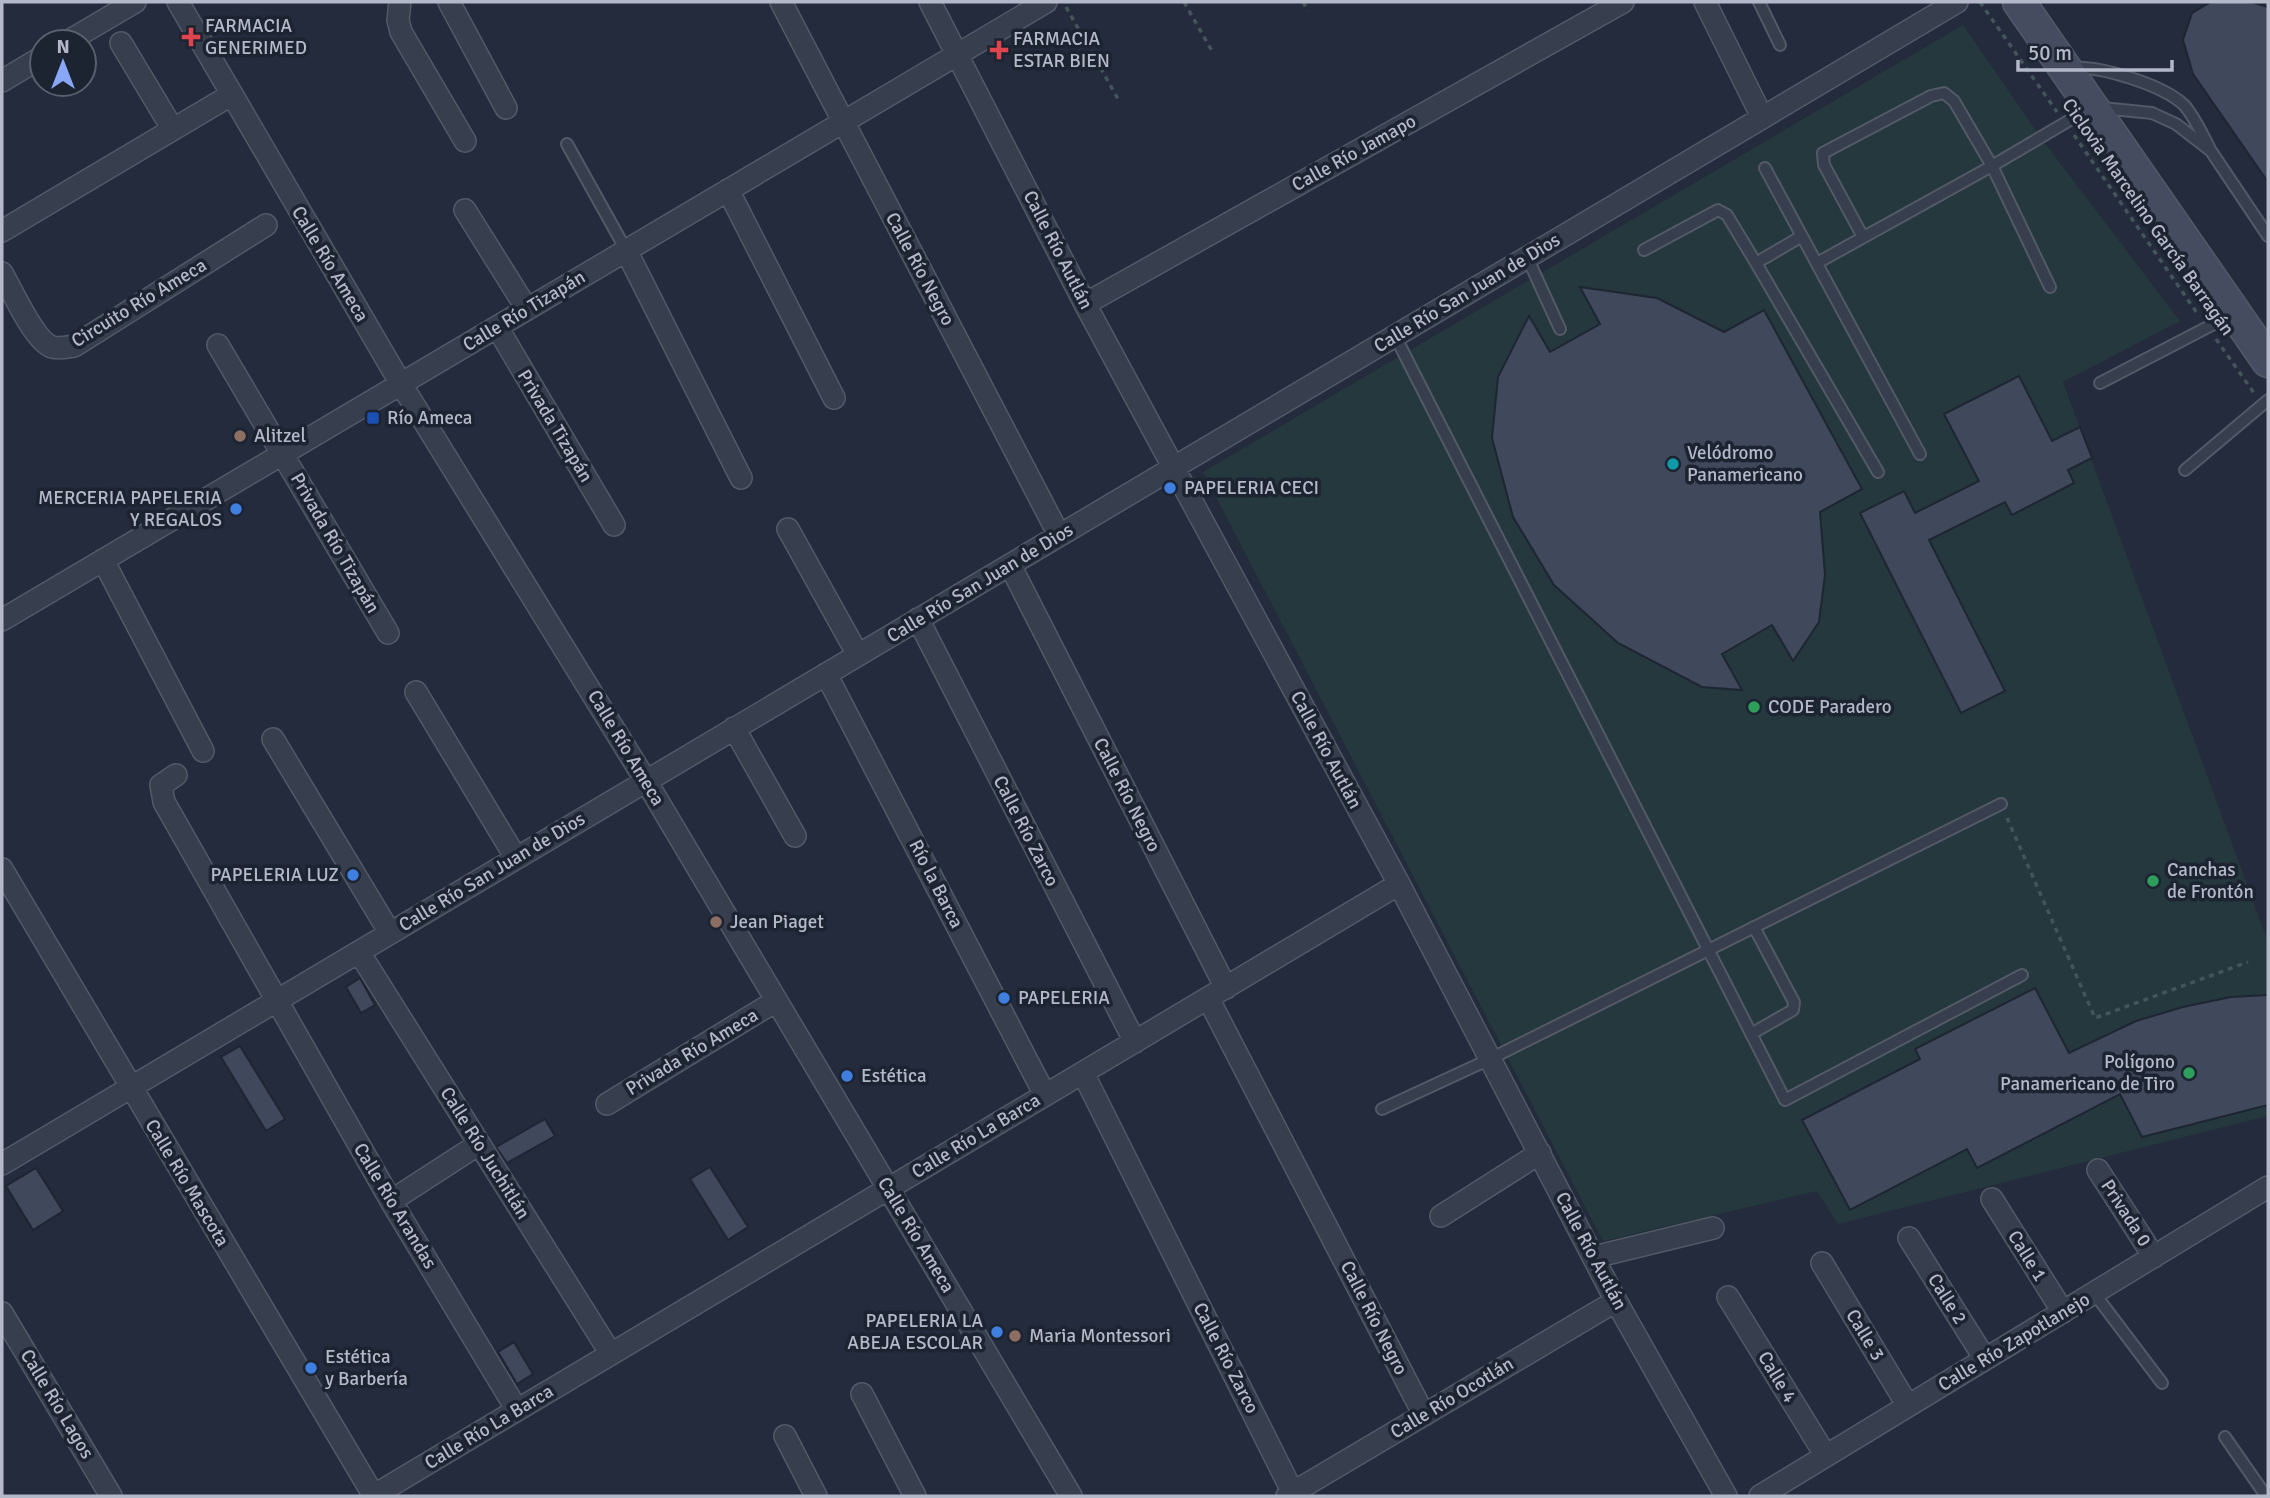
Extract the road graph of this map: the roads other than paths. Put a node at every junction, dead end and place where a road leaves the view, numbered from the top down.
1 (135, 2) edge
2 (178, 2) edge
3 (400, 2) edge
4 (449, 2) edge
5 (781, 2) edge
6 (930, 2) edge
7 (1046, 2) edge
8 (1623, 2) edge
9 (1705, 2) edge
10 (1759, 2) edge
11 (1957, 2) edge
12 (2019, 2) edge
13 (91, 28) edge
14 (121, 43) dead end
15 (1780, 45) dead end
16 (958, 54) junction
17 (28, 65) edge
18 (2066, 69) junction
19 (2, 80) edge
20 (231, 94) junction
21 (2092, 107) junction
22 (506, 108) dead end
23 (1762, 117) junction
24 (843, 122) junction
25 (172, 128) junction
26 (465, 141) dead end
27 (567, 144) dead end
28 (2211, 151) junction
29 (1992, 166) junction
30 (1765, 168) dead end
31 (728, 190) junction
32 (465, 210) dead end
33 (266, 225) dead end
34 (2, 231) edge
35 (1802, 236) junction
36 (2268, 236) edge
37 (1863, 237) junction
38 (626, 250) junction
39 (1644, 250) dead end
40 (1527, 257) junction
41 (1756, 263) junction
42 (1816, 263) junction
43 (2, 273) edge
44 (2050, 287) dead end
45 (1085, 304) junction
46 (527, 309) junction
47 (2235, 313) junction
48 (497, 327) junction
49 (1560, 329) dead end
50 (1395, 336) junction
51 (218, 345) dead end
52 (2268, 361) edge
53 (2099, 383) dead end
54 (401, 384) junction
55 (834, 398) dead end
56 (2265, 403) edge
57 (282, 454) junction
58 (1920, 454) dead end
59 (1174, 467) junction
60 (2185, 470) dead end
61 (1878, 472) dead end
62 (741, 478) dead end
63 (614, 525) dead end
64 (788, 529) dead end
65 (1059, 535) junction
66 (103, 560) junction
67 (1010, 565) junction
68 (918, 619) junction
69 (2, 620) edge
70 (388, 633) dead end
71 (858, 655) junction
72 (826, 674) junction
73 (416, 692) dead end
74 (734, 728) junction
75 (273, 739) dead end
76 (203, 751) dead end
77 (176, 775) dead end
78 (646, 781) junction
79 (2001, 804) road end
80 (795, 836) dead end
81 (516, 858) junction
82 (2, 869) edge
83 (1399, 884) junction
84 (1754, 927) junction
85 (390, 933) junction
86 (1708, 950) junction
87 (359, 952) junction
88 (2022, 975) dead end
89 (1217, 993) junction
90 (276, 1001) junction
91 (776, 1001) junction
92 (1751, 1034) junction
93 (1135, 1042) junction
94 (1490, 1059) junction
95 (1083, 1073) junction
96 (130, 1087) junction
97 (1045, 1095) junction
98 (607, 1104) dead end
99 (1382, 1109) dead end
100 (479, 1144) junction
101 (1540, 1153) junction
102 (2, 1164) edge
103 (2098, 1170) dead end
104 (2268, 1187) edge
105 (888, 1189) junction
106 (1992, 1199) dead end
107 (391, 1200) junction
108 (1441, 1216) dead end
109 (1713, 1228) dead end
110 (1909, 1238) dead end
111 (1594, 1257) junction
112 (2154, 1257) junction
113 (1822, 1264) dead end
114 (2094, 1293) junction
115 (1728, 1297) dead end
116 (1616, 1301) junction
117 (2063, 1312) junction
118 (2, 1313) edge
119 (611, 1354) junction
120 (1985, 1359) junction
121 (2162, 1383) dead end
122 (862, 1394) dead end
123 (1908, 1406) junction
124 (517, 1410) junction
125 (1424, 1415) junction
126 (785, 1436) dead end
127 (2225, 1437) dead end
128 (1825, 1456) junction
129 (1290, 1494) edge
130 (111, 1496) edge
131 (374, 1496) edge
132 (816, 1496) edge
133 (915, 1496) edge
134 (1071, 1496) edge
135 (1726, 1496) edge
136 (1760, 1496) edge
137 (2266, 1496) edge

1 - 13 street
2 - 20 street, Calle Río Ameca
3 - 26 street
4 - 22 street
5 - 24 street, Calle Río Negro
6 - 16 street, Calle Río Autlán
7 - 16 street, Calle Río Tizapán
8 - 45 street, Calle Río Jamapo
9 - 23 street
10 - 15 lane
11 - 23 street, Calle Río San Juan de Dios
12 - 18 main road
14 - 25 street
16 - 24 street, Calle Río Tizapán
16 - 45 street, Calle Río Autlán
17 - 19 street
18 - 21 main road
18 - 28 lane
20 - 25 street
20 - 54 street, Calle Río Ameca
21 - 28 lane
21 - 29 lane
21 - 47 main road
23 - 40 street, Calle Río San Juan de Dios
24 - 31 street, Calle Río Tizapán
24 - 65 street, Calle Río Negro
25 - 34 street
27 - 38 lane
28 - 36 lane
29 - 37 lane
29 - 37 lane
29 - 44 lane
30 - 35 lane
31 - 38 street, Calle Río Tizapán
31 - 55 street
32 - 46 street
33 - 43 street, Circuito Río Ameca
35 - 41 lane
35 - 42 lane
37 - 42 lane
38 - 46 street, Calle Río Tizapán
38 - 62 street
39 - 41 lane
40 - 49 lane
40 - 50 street, Calle Río San Juan de Dios
41 - 61 lane
42 - 58 lane
45 - 59 street, Calle Río Autlán
46 - 48 street, Calle Río Tizapán
47 - 52 main road
47 - 53 lane
48 - 54 street, Calle Río Tizapán
48 - 63 street, Privada Tizapán
50 - 59 street, Calle Río San Juan de Dios
50 - 86 lane
51 - 57 street, Privada Río Tizapán
54 - 57 street, Calle Río Tizapán
54 - 78 street, Calle Río Ameca
56 - 60 lane
57 - 66 street, Calle Río Tizapán
57 - 70 street, Privada Río Tizapán
59 - 65 street, Calle Río San Juan de Dios
59 - 83 street, Calle Río Autlán
64 - 71 street
65 - 67 street, Calle Río San Juan de Dios
66 - 69 street, Calle Río Tizapán
66 - 76 street
67 - 68 street, Calle Río San Juan de Dios
67 - 89 street, Calle Río Negro
68 - 71 street, Calle Río San Juan de Dios
68 - 93 street, Calle Río Zarco
71 - 72 street, Calle Río San Juan de Dios
72 - 74 street, Calle Río San Juan de Dios
72 - 97 street, Río la Barca
73 - 81 street
74 - 78 street, Calle Río San Juan de Dios
74 - 80 street
75 - 85 street
77 - 90 street, Calle Río Arandas
78 - 81 street, Calle Río San Juan de Dios
78 - 91 street, Calle Río Ameca
79 - 84 lane
81 - 85 street, Calle Río San Juan de Dios
82 - 96 street, Calle Río Mascota
83 - 89 street, Calle Río La Barca
83 - 94 street, Calle Río Autlán
84 - 86 lane
84 - 92 lane
85 - 87 street, Calle Río San Juan de Dios
86 - 92 lane
86 - 94 lane
87 - 90 street, Calle Río San Juan de Dios
87 - 100 street, Calle Río Juchitlán
88 - 92 lane
89 - 93 street, Calle Río La Barca
89 - 125 street, Calle Río Negro
90 - 96 street, Calle Río San Juan de Dios
90 - 107 street, Calle Río Arandas
91 - 98 street, Privada Río Ameca
91 - 105 street, Calle Río Ameca
93 - 95 street, Calle Río La Barca
94 - 99 lane
94 - 101 street, Calle Río Autlán
95 - 97 street, Calle Río La Barca
95 - 129 street, Calle Río Zarco
96 - 102 street, Calle Río San Juan de Dios
96 - 131 street, Calle Río Mascota
97 - 105 street, Calle Río La Barca
100 - 107 street
100 - 119 street, Calle Río Juchitlán
101 - 108 street
101 - 111 street, Calle Río Autlán
103 - 112 street, Privada 0
104 - 112 street, Calle Río Zapotlanejo
105 - 119 street, Calle Río La Barca
105 - 134 street, Calle Río Ameca
106 - 117 street, Calle 1
107 - 124 street, Calle Río Arandas
109 - 111 street
110 - 120 street, Calle 2
111 - 116 street, Calle Río Autlán
112 - 114 street, Calle Río Zapotlanejo
113 - 123 street, Calle 3
114 - 117 street, Calle Río Zapotlanejo
114 - 121 lane
115 - 128 street, Calle 4
116 - 125 street, Calle Río Ocotlán
116 - 135 street, Calle Río Autlán
117 - 120 street, Calle Río Zapotlanejo
118 - 130 street, Calle Río Lagos
119 - 124 street, Calle Río La Barca
120 - 123 street, Calle Río Zapotlanejo
122 - 133 street
123 - 128 street, Calle Río Zapotlanejo
124 - 131 street, Calle Río La Barca
125 - 129 street, Calle Río Ocotlán
126 - 132 street
127 - 137 lane
128 - 136 street, Calle Río Zapotlanejo

